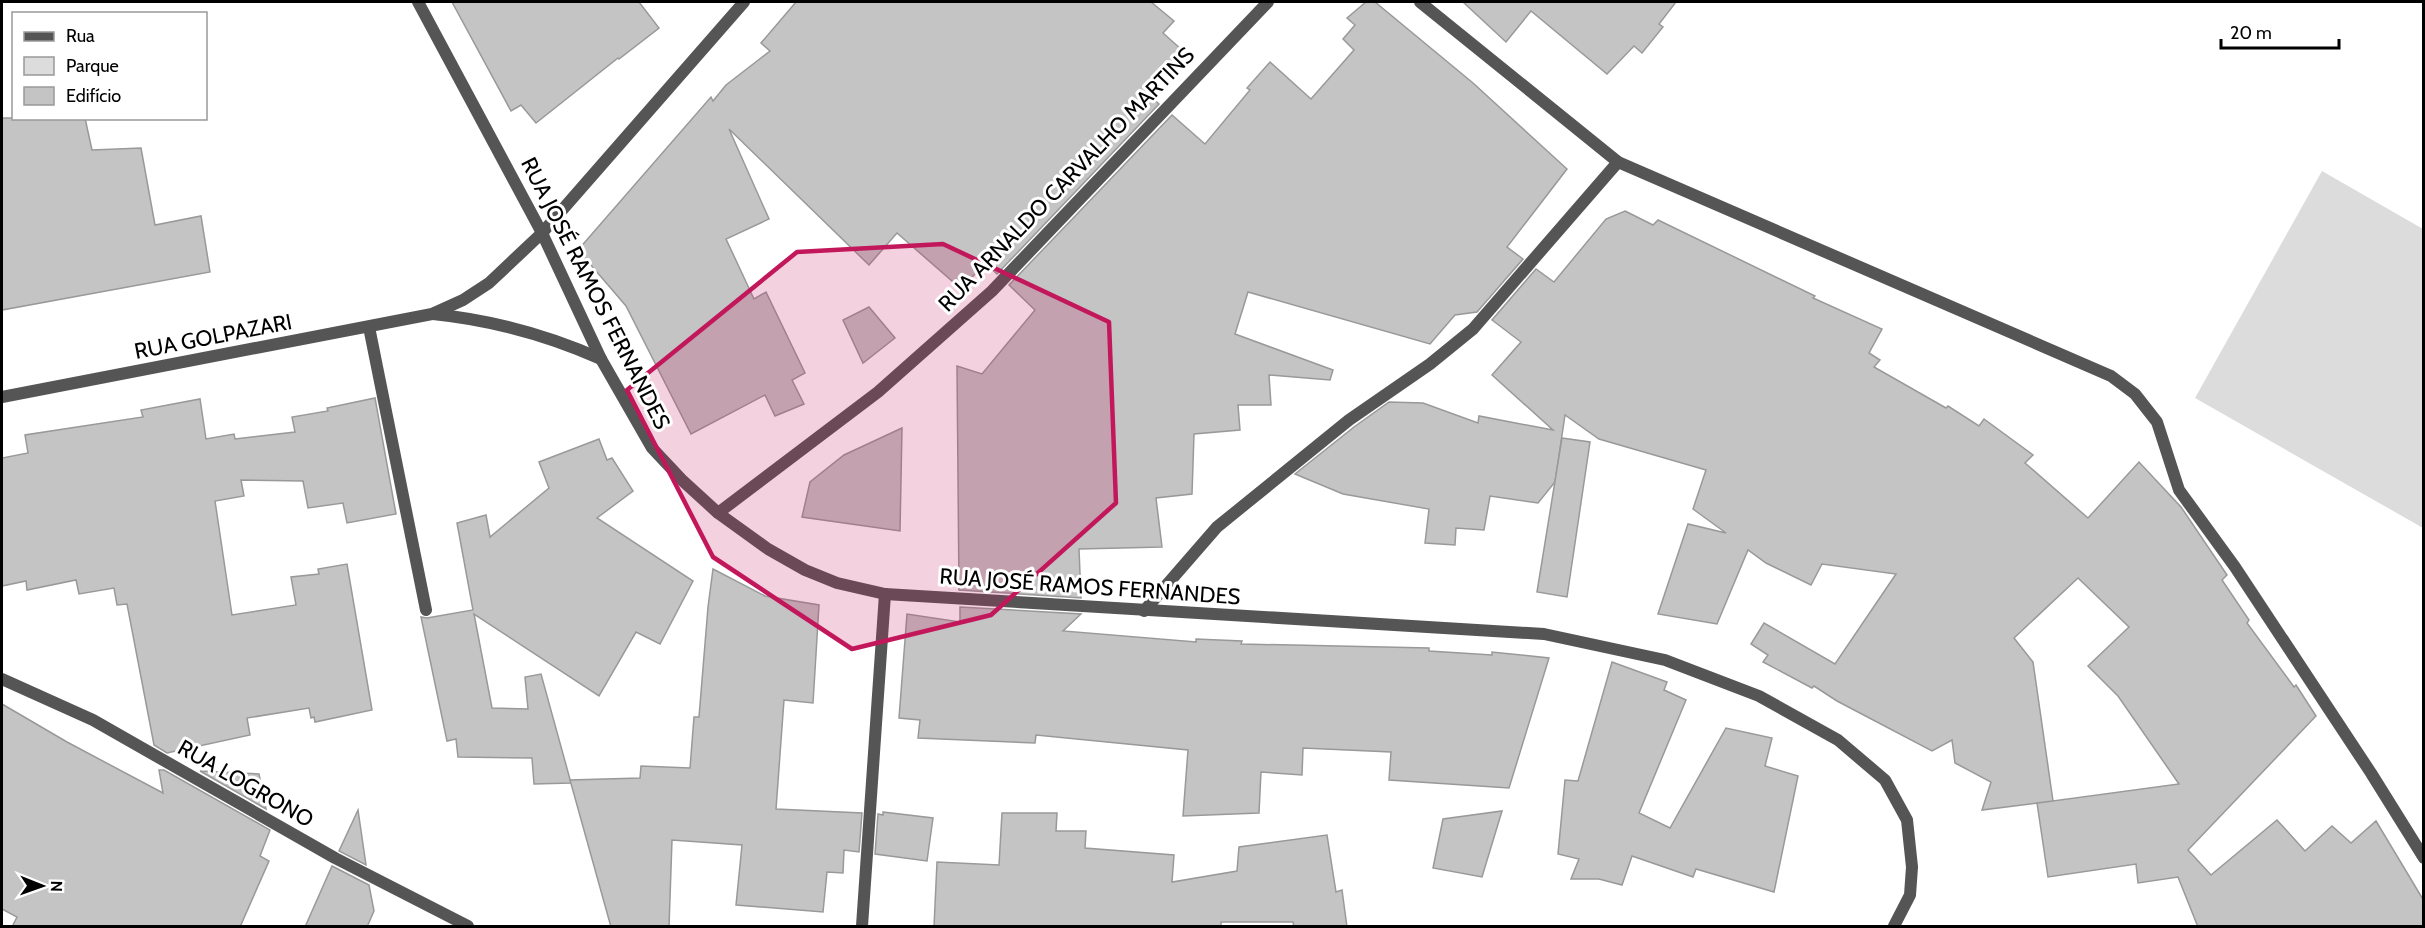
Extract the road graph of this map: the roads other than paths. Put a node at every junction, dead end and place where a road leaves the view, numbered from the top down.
1 (418, 2) edge
2 (744, 2) edge
3 (1268, 2) edge
4 (1420, 2) edge
5 (1618, 162) junction
6 (542, 233) junction
7 (432, 314) junction
8 (369, 327) junction
9 (601, 359) junction
10 (2, 397) edge
11 (718, 513) junction
12 (885, 594) junction
13 (426, 610) dead end
14 (1144, 611) junction
15 (2, 679) edge
16 (2424, 858) edge
17 (468, 927) edge
18 (862, 927) edge
19 (1894, 927) edge

1 - 6 street, RUA JOSÉ RAMOS FERNANDES
2 - 6 street, RUA GOLPAZARI
3 - 11 street, RUA ARNALDO CARVALHO MARTINS
4 - 5 street
5 - 14 street
5 - 16 street
6 - 7 street, RUA GOLPAZARI
6 - 9 street, RUA JOSÉ RAMOS FERNANDES
7 - 8 street, RUA GOLPAZARI
7 - 9 street, RUA GOLPAZARI
8 - 10 street, RUA GOLPAZARI
8 - 13 street
9 - 11 street, RUA JOSÉ RAMOS FERNANDES
11 - 12 street, RUA JOSÉ RAMOS FERNANDES
12 - 14 street, RUA JOSÉ RAMOS FERNANDES
12 - 18 street
14 - 19 street, RUA JOSÉ RAMOS FERNANDES
15 - 17 street, RUA LOGRONO

